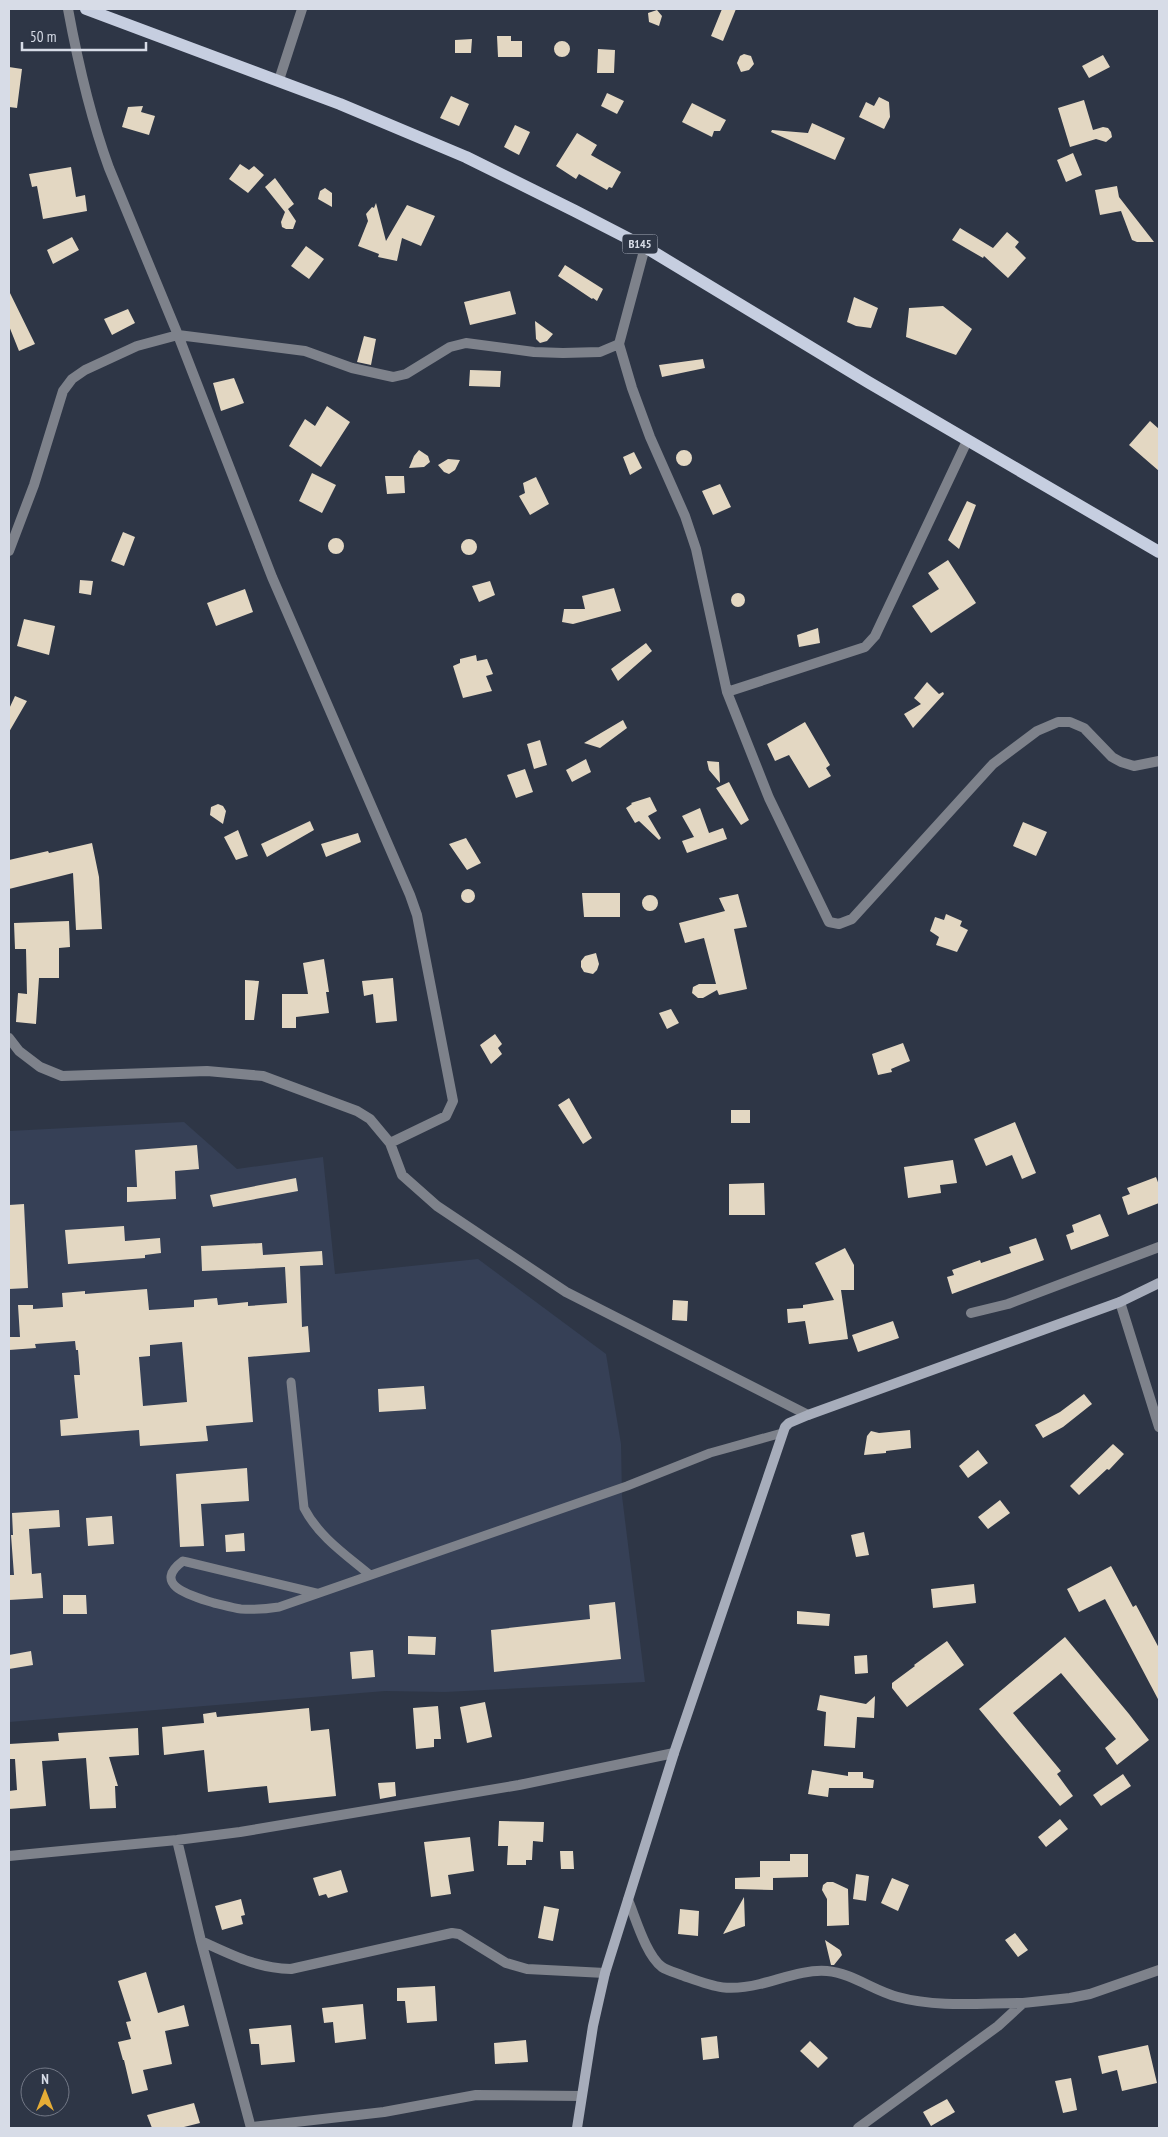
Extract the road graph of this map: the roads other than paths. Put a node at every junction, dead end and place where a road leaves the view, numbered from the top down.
1 (68, 9) edge
2 (86, 9) edge
3 (302, 9) edge
4 (279, 80) junction
5 (645, 247) junction
6 (178, 335) junction
7 (619, 344) junction
8 (967, 441) junction
9 (9, 551) edge
10 (1159, 552) edge
11 (728, 692) junction
12 (1159, 762) edge
13 (9, 1038) edge
14 (390, 1143) junction
15 (1159, 1247) edge
16 (1159, 1283) edge
17 (1120, 1302) junction
18 (971, 1313) dead end
19 (291, 1382) dead end
20 (808, 1415) junction
21 (1159, 1427) edge
22 (782, 1432) junction
23 (370, 1575) junction
24 (316, 1593) junction
25 (674, 1753) junction
26 (177, 1840) junction
27 (9, 1856) edge
28 (628, 1900) junction
29 (201, 1941) junction
30 (1159, 1970) edge
31 (605, 1973) junction
32 (1023, 2003) junction
33 (581, 2096) junction
34 (862, 2127) edge
35 (251, 2128) edge
36 (577, 2128) edge

1 - 6 street
2 - 4 main road, B145
3 - 4 street
4 - 5 main road, B145
5 - 7 street
5 - 8 main road, B145
6 - 7 street
6 - 9 street
6 - 14 street
7 - 11 street
8 - 10 main road, B145
8 - 11 street
11 - 12 street
13 - 14 street
14 - 20 street
15 - 18 street
16 - 17 street
17 - 20 street
17 - 21 street
19 - 23 lane
20 - 22 street
22 - 23 lane
22 - 25 street
23 - 24 lane
24 - 24 lane
25 - 26 street
25 - 28 street
26 - 27 street
26 - 29 street
28 - 31 street
28 - 32 street
29 - 31 street
29 - 35 street
30 - 32 street
31 - 33 street
32 - 34 street
33 - 35 street
33 - 36 street

